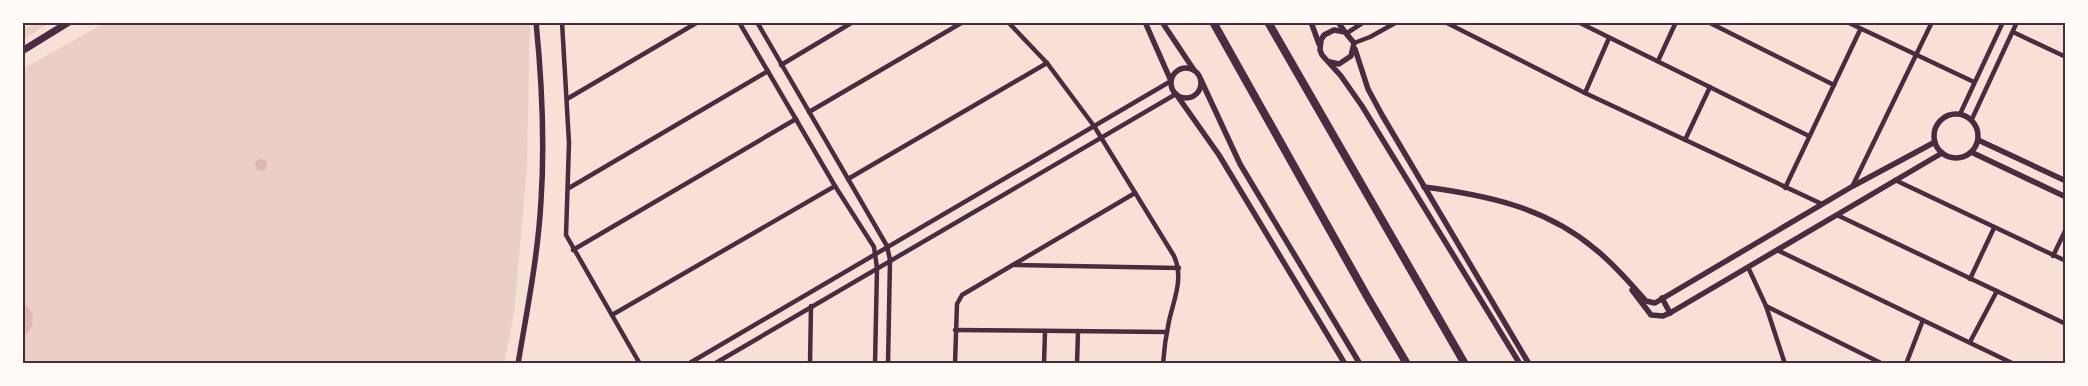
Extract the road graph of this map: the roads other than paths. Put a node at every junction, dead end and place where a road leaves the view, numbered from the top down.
1 (69, 22) edge
2 (536, 22) edge
3 (562, 22) edge
4 (698, 22) edge
5 (739, 22) edge
6 (757, 22) edge
7 (853, 22) edge
8 (963, 22) edge
9 (1008, 22) edge
10 (1145, 22) edge
11 (1162, 22) edge
12 (1212, 22) edge
13 (1268, 22) edge
14 (1311, 22) edge
15 (1338, 22) edge
16 (1364, 22) edge
17 (1397, 22) edge
18 (1445, 22) edge
19 (1578, 22) edge
20 (1676, 22) edge
21 (1708, 22) edge
22 (1848, 22) edge
23 (1932, 22) edge
24 (2002, 22) edge
25 (2017, 22) edge
26 (1860, 30) junction
27 (1346, 32) junction
28 (2013, 32) junction
29 (1609, 38) junction
30 (1320, 45) junction
31 (1354, 45) junction
32 (22, 51) edge
33 (1917, 54) junction
34 (2065, 57) edge
35 (1658, 61) junction
36 (1047, 62) junction
37 (1330, 62) junction
38 (782, 65) junction
39 (1194, 70) junction
40 (768, 71) junction
41 (1201, 80) junction
42 (1171, 82) junction
43 (1974, 82) junction
44 (1834, 85) junction
45 (1710, 86) junction
46 (1585, 93) junction
47 (1176, 94) junction
48 (567, 99) junction
49 (809, 112) junction
50 (1960, 114) junction
51 (796, 119) junction
52 (1972, 119) junction
53 (1094, 126) junction
54 (1809, 136) junction
55 (1102, 137) junction
56 (1685, 140) junction
57 (1978, 140) junction
58 (1935, 142) junction
59 (1971, 152) junction
60 (1942, 153) junction
61 (848, 179) junction
62 (1895, 180) junction
63 (2066, 181) edge
64 (835, 186) junction
65 (1853, 186) junction
66 (1424, 187) junction
67 (568, 188) junction
68 (1785, 188) junction
69 (1135, 193) junction
70 (2066, 196) edge
71 (1822, 204) junction
72 (1837, 215) junction
73 (1994, 228) junction
74 (2066, 229) edge
75 (887, 246) junction
76 (574, 250) junction
77 (1777, 250) junction
78 (876, 253) junction
79 (2053, 256) junction
80 (890, 260) junction
81 (2066, 262) edge
82 (1013, 265) junction
83 (1748, 267) junction
84 (877, 268) junction
85 (1178, 268) junction
86 (1616, 268) junction
87 (1970, 279) junction
88 (1997, 291) junction
89 (1662, 298) junction
90 (810, 306) junction
91 (1766, 306) junction
92 (1670, 313) junction
93 (612, 316) junction
94 (1923, 320) junction
95 (2066, 324) edge
96 (955, 330) junction
97 (1045, 330) junction
98 (1078, 331) junction
99 (1167, 332) junction
100 (1970, 342) junction
101 (518, 364) edge
102 (640, 364) edge
103 (688, 364) edge
104 (714, 364) edge
105 (810, 364) edge
106 (876, 364) edge
107 (888, 364) edge
108 (955, 364) edge
109 (1044, 364) edge
110 (1078, 364) edge
111 (1163, 364) edge
112 (1345, 364) edge
113 (1360, 364) edge
114 (1407, 364) edge
115 (1465, 364) edge
116 (1520, 364) edge
117 (1529, 364) edge
118 (1785, 364) edge
119 (1883, 364) edge
120 (1906, 364) edge
121 (2014, 364) edge

1 - 32 highway
2 - 101 street
3 - 48 street
4 - 48 street
5 - 40 street
6 - 38 street
7 - 38 street
8 - 49 street
9 - 36 street
10 - 42 street
11 - 39 street
12 - 114 highway
13 - 115 highway
14 - 30 street
15 - 27 street
16 - 27 street
17 - 31 street
18 - 46 street
19 - 29 street
20 - 35 street
21 - 44 street
22 - 26 street
23 - 33 street
24 - 43 street
25 - 28 street
26 - 33 street
26 - 44 street
27 - 30 street
27 - 31 street
28 - 34 street
28 - 52 street
29 - 35 street
29 - 46 street
30 - 37 street
31 - 37 street
31 - 66 street
33 - 43 street
33 - 65 street
35 - 45 street
36 - 53 street
36 - 61 street
37 - 116 street
38 - 49 street
39 - 41 street
39 - 42 street
40 - 51 street
40 - 67 street
41 - 47 street
41 - 113 street
42 - 47 street
42 - 53 street
43 - 50 street
44 - 54 street
45 - 54 street
45 - 56 street
46 - 56 street
47 - 55 street
47 - 112 street
48 - 67 street
49 - 61 street
50 - 52 street
50 - 58 street
51 - 64 street
51 - 76 street
52 - 57 street
53 - 55 street
53 - 75 street
54 - 68 street
55 - 69 street
55 - 80 street
56 - 68 street
57 - 59 street
57 - 63 street
58 - 60 street
58 - 65 street
59 - 60 street
59 - 70 street
60 - 62 street
61 - 75 street
62 - 72 street
62 - 73 street
64 - 78 street
64 - 93 street
65 - 71 street
66 - 86 street
66 - 117 street
67 - 76 street
68 - 71 street
69 - 82 street
69 - 85 street
71 - 89 street
72 - 77 street
72 - 87 street
73 - 79 street
73 - 87 street
74 - 79 street
75 - 78 street
75 - 80 street
76 - 93 street
77 - 83 street
77 - 94 street
78 - 84 street
78 - 103 street
79 - 81 street
80 - 84 street
80 - 107 street
82 - 85 street
82 - 96 street
83 - 91 street
83 - 92 street
84 - 90 street
84 - 106 street
85 - 99 street
86 - 89 street
86 - 92 street
87 - 88 street
88 - 95 street
88 - 100 street
89 - 92 street
90 - 104 street
90 - 105 street
91 - 118 street
91 - 119 street
93 - 102 street
94 - 100 street
94 - 120 street
96 - 97 street
96 - 108 street
97 - 98 street
97 - 109 street
98 - 99 street
98 - 110 street
99 - 111 street
100 - 121 street

